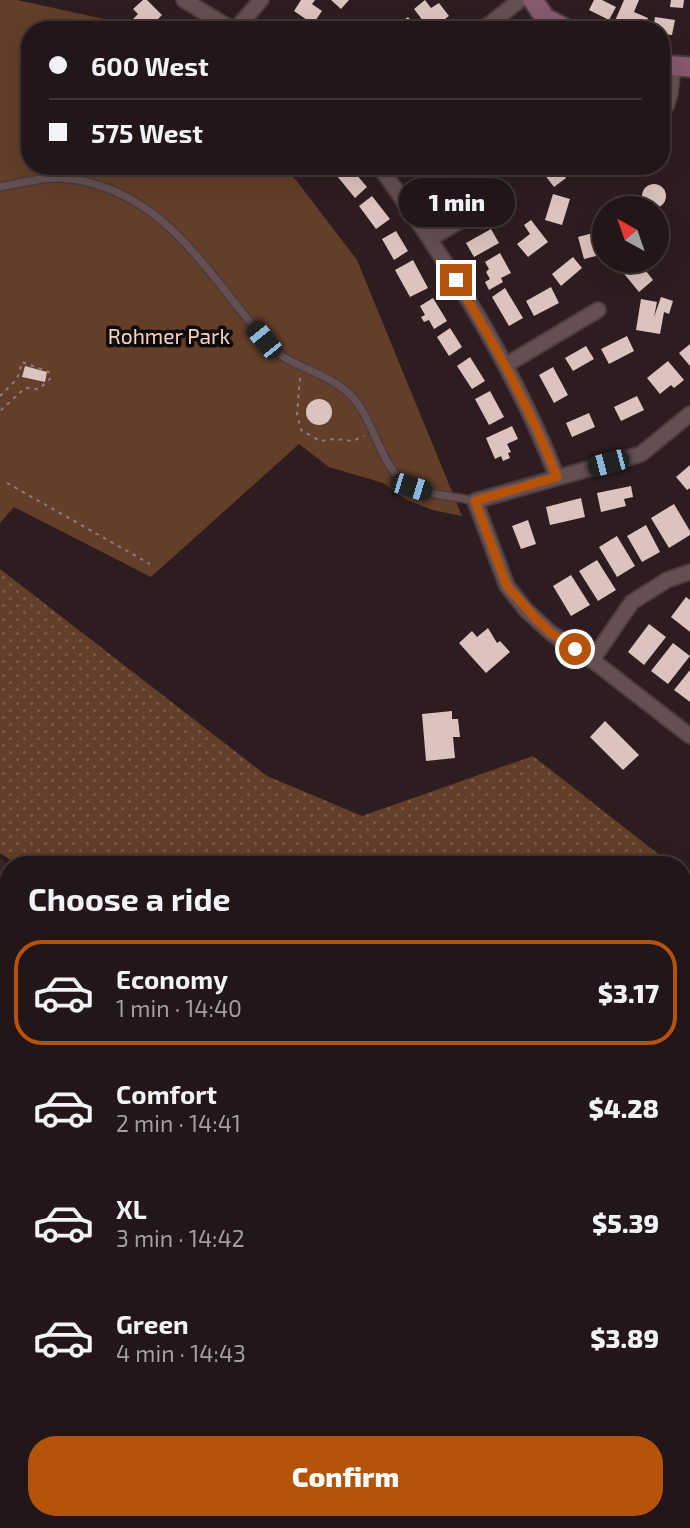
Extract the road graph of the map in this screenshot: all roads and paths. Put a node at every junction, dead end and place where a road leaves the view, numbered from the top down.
1 (184, 0) edge
2 (261, 0) edge
3 (520, 0) edge
4 (533, 0) edge
5 (219, 21) edge
6 (242, 21) edge
7 (493, 21) edge
8 (551, 21) edge
9 (676, 66) edge
10 (670, 107) edge
11 (386, 175) edge
12 (0, 187) edge
13 (503, 196) dead end
14 (431, 238) junction
15 (598, 310) dead end
16 (506, 365) junction
17 (301, 368) junction
18 (0, 396) edge
19 (0, 411) edge
20 (690, 414) edge
21 (374, 431) junction
22 (557, 477) junction
23 (7, 484) dead end
24 (475, 501) junction
25 (150, 564) dead end
26 (690, 572) edge
27 (592, 660) junction
28 (690, 736) edge

1 - 5 street
2 - 6 street
3 - 7 street
4 - 8 street
9 - 10 lane
11 - 14 street
12 - 17 lane
13 - 14 street
14 - 16 street
15 - 16 street
16 - 22 street
17 - 21 lane
17 - 21 path
18 - 19 path
20 - 22 street
21 - 24 lane
22 - 24 street
23 - 25 path
24 - 27 street
26 - 27 street
27 - 28 street

